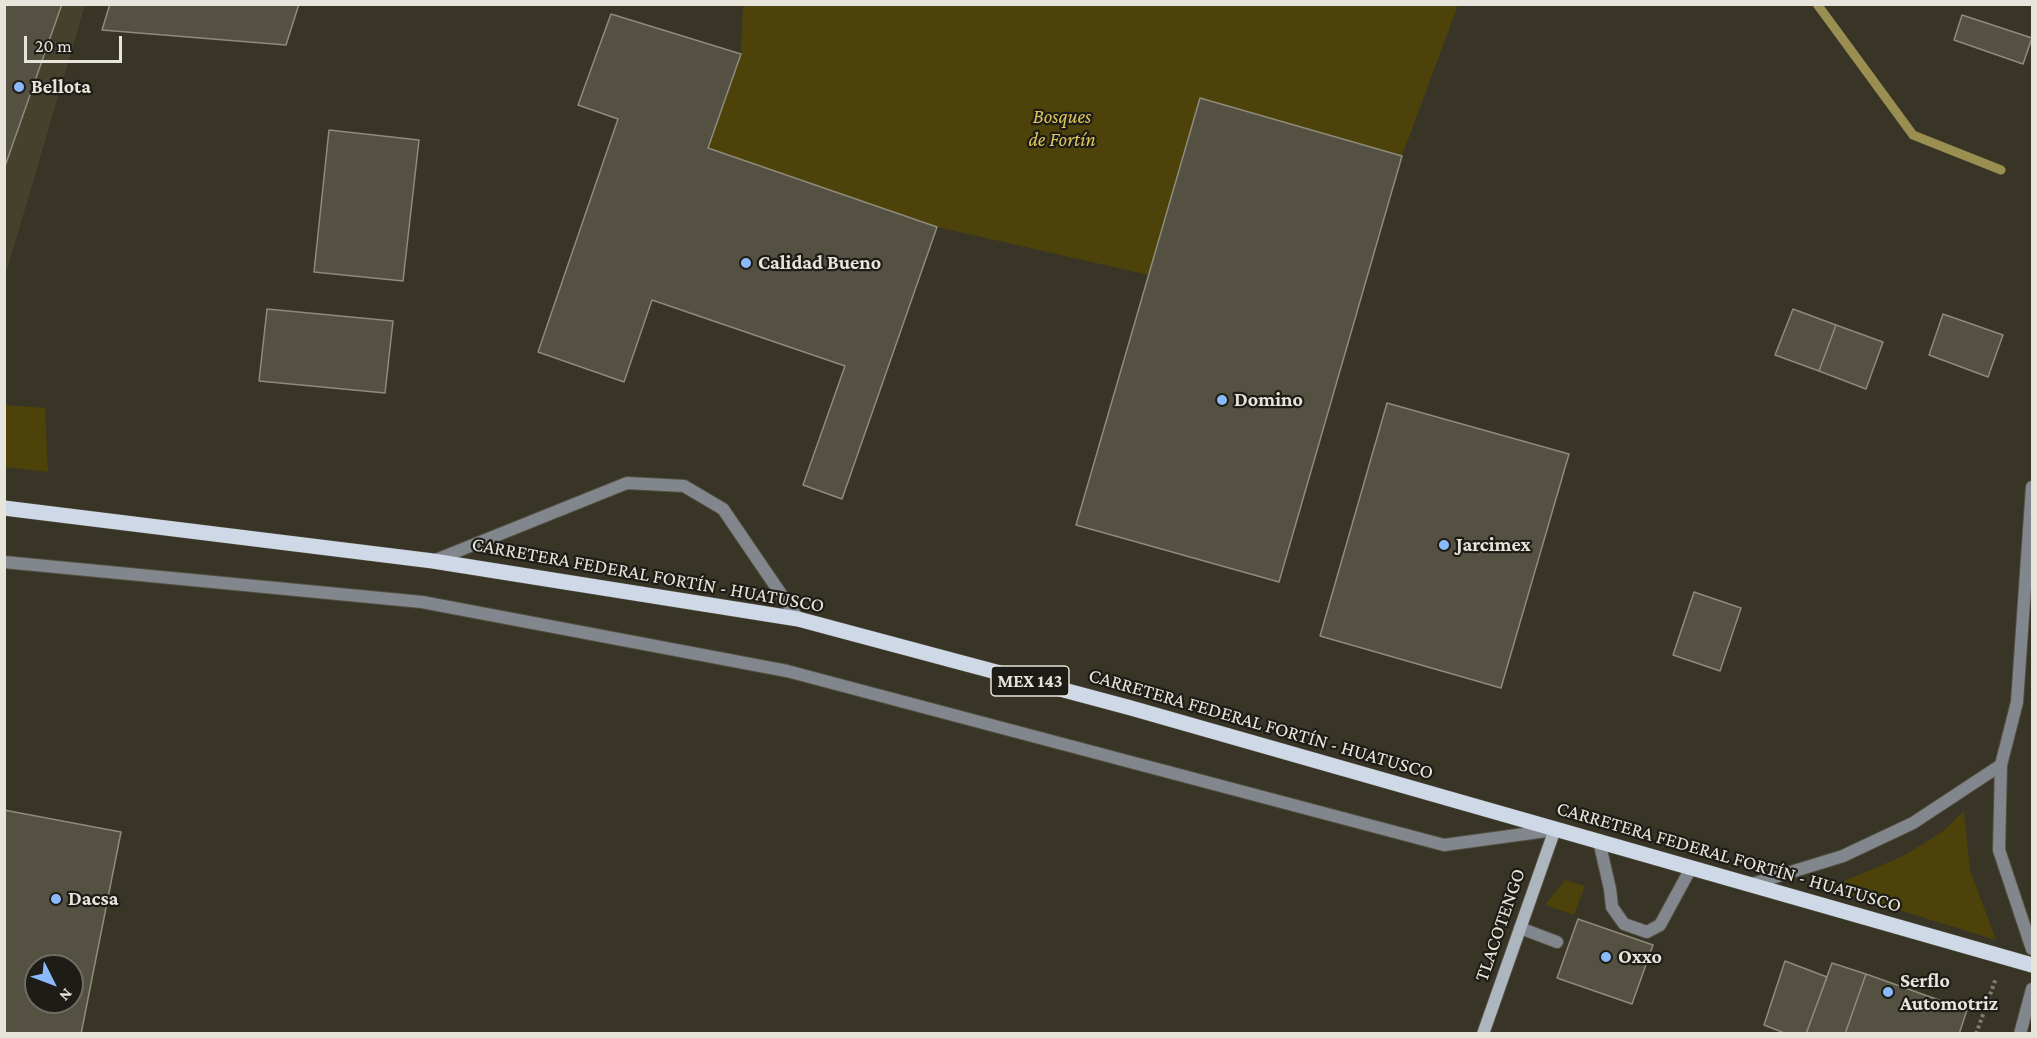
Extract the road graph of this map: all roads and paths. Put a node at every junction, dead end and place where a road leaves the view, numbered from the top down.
1 (2032, 487) edge
2 (4, 508) edge
3 (433, 561) junction
4 (4, 562) edge
5 (798, 619) junction
6 (2001, 765) junction
7 (1555, 829) junction
8 (1599, 841) junction
9 (1691, 868) junction
10 (1747, 885) junction
11 (1520, 928) junction
12 (1557, 942) dead end
13 (2032, 949) edge
14 (2003, 958) junction
15 (2032, 965) edge
16 (2032, 989) edge
17 (1483, 1034) edge
18 (1976, 1034) edge
19 (2020, 1034) edge

1 - 6 street
2 - 3 main road, CARRETERA FEDERAL FORTÍN - HUATUSCO / MEX 143
3 - 5 main road, CARRETERA FEDERAL FORTÍN - HUATUSCO / MEX 143
3 - 5 street
4 - 7 street
5 - 7 main road, CARRETERA FEDERAL FORTÍN - HUATUSCO / MEX 143
6 - 10 street
6 - 13 street
7 - 8 main road, CARRETERA FEDERAL FORTÍN - HUATUSCO / MEX 143
7 - 11 street, TLACOTENGO
8 - 9 main road, CARRETERA FEDERAL FORTÍN - HUATUSCO / MEX 143
8 - 9 street
9 - 10 main road, CARRETERA FEDERAL FORTÍN - HUATUSCO / MEX 143
10 - 14 main road, CARRETERA FEDERAL FORTÍN - HUATUSCO / MEX 143
11 - 12 street
11 - 17 street, TLACOTENGO
14 - 15 main road, CARRETERA FEDERAL FORTÍN - HUATUSCO / MEX 143
14 - 18 path
16 - 19 street

